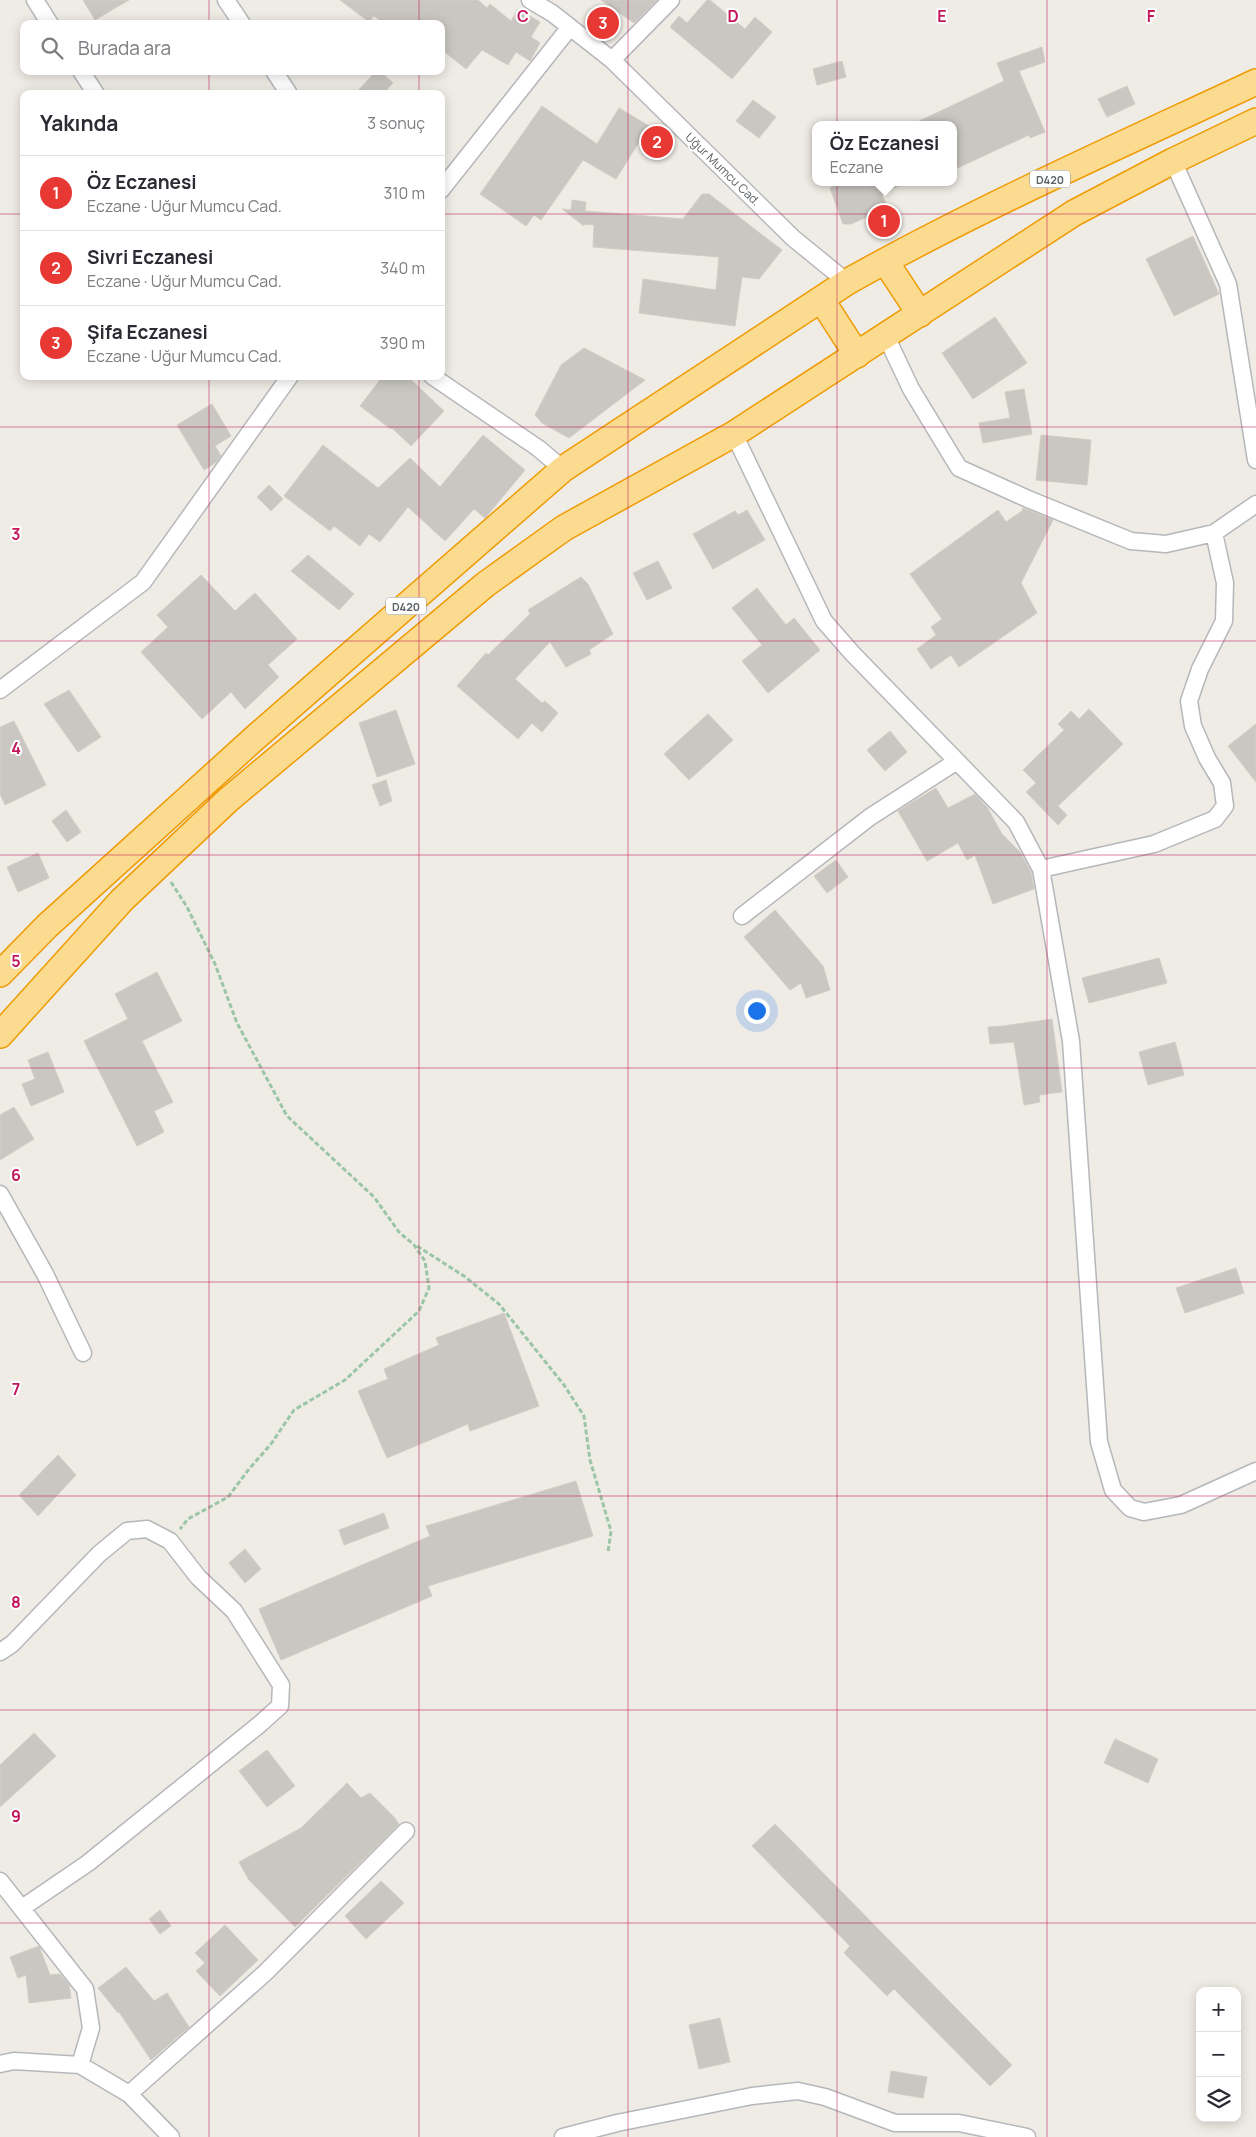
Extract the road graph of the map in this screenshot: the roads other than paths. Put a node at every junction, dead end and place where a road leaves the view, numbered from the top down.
1 (35, 0) edge
2 (226, 0) edge
3 (530, 0) edge
4 (671, 0) edge
5 (48, 20) edge
6 (239, 20) edge
7 (570, 27) junction
8 (612, 60) junction
9 (84, 75) edge
10 (277, 75) edge
11 (1256, 82) edge
12 (93, 90) edge
13 (286, 90) edge
14 (1256, 121) edge
15 (1173, 160) junction
16 (445, 185) edge
17 (885, 261) junction
18 (847, 282) junction
19 (820, 299) junction
20 (920, 314) junction
21 (886, 336) junction
22 (857, 355) junction
23 (287, 380) edge
24 (438, 380) edge
25 (734, 434) junction
26 (1256, 460) edge
27 (564, 469) junction
28 (1256, 504) edge
29 (1214, 533) junction
30 (0, 690) edge
31 (957, 760) junction
32 (1040, 869) junction
33 (742, 916) dead end
34 (0, 974) edge
35 (0, 1035) edge
36 (0, 1194) edge
37 (83, 1353) dead end
38 (1256, 1471) edge
39 (0, 1652) edge
40 (406, 1832) dead end
41 (0, 1881) edge
42 (22, 1908) junction
43 (0, 2064) edge
44 (80, 2064) junction
45 (129, 2094) junction
46 (171, 2137) edge
47 (563, 2137) edge
48 (1027, 2137) edge

1 - 5 street
2 - 6 street
3 - 7 street, Uğur Mumcu Cad.
4 - 8 street
7 - 8 street, Uğur Mumcu Cad.
7 - 16 street
8 - 18 street, Uğur Mumcu Cad.
9 - 12 street
10 - 13 street
11 - 17 highway, D420
14 - 15 highway
15 - 20 highway
15 - 26 street
17 - 18 highway, D420
17 - 20 highway
18 - 19 highway, D420
19 - 22 highway
19 - 27 highway, D420
20 - 21 highway
21 - 22 highway
21 - 29 street
22 - 25 highway
23 - 30 street
24 - 27 street
25 - 31 street
25 - 35 highway
27 - 34 highway, D420
28 - 29 street
29 - 32 street
31 - 32 street
31 - 33 street
32 - 38 street
36 - 37 street
39 - 42 street
40 - 45 street
41 - 42 street
42 - 44 street
43 - 44 street
44 - 45 street
45 - 46 street
47 - 48 street

